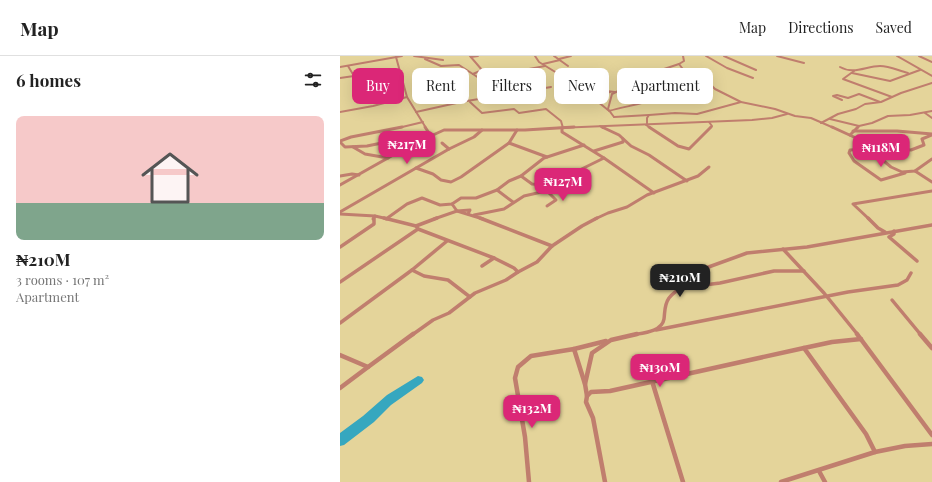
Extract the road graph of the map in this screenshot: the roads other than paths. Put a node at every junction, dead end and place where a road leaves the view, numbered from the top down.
1 (402, 56) edge
2 (414, 56) edge
3 (471, 56) edge
4 (478, 56) edge
5 (535, 56) edge
6 (554, 56) edge
7 (571, 56) edge
8 (683, 56) edge
9 (706, 56) edge
10 (724, 56) edge
11 (776, 56) edge
12 (898, 56) edge
13 (921, 56) edge
14 (396, 57) junction
15 (425, 59) junction
16 (443, 60) dead end
17 (559, 60) junction
18 (932, 62) edge
19 (804, 63) dead end
20 (679, 64) junction
21 (544, 65) junction
22 (348, 66) junction
23 (568, 66) dead end
24 (340, 67) edge
25 (840, 67) dead end
26 (399, 68) edge
27 (756, 70) dead end
28 (920, 70) junction
29 (554, 71) edge
30 (854, 72) junction
31 (908, 73) junction
32 (473, 74) junction
33 (932, 76) edge
34 (340, 78) edge
35 (753, 78) dead end
36 (932, 84) edge
37 (551, 87) dead end
38 (546, 88) edge
39 (404, 90) edge
40 (609, 91) edge
41 (615, 92) junction
42 (406, 97) junction
43 (892, 97) junction
44 (477, 100) edge
45 (842, 100) dead end
46 (469, 102) joint
47 (741, 102) junction
48 (881, 102) junction
49 (451, 104) edge
50 (600, 104) edge
51 (639, 104) edge
52 (608, 111) junction
53 (932, 111) edge
54 (340, 112) edge
55 (416, 112) junction
56 (925, 113) junction
57 (787, 114) junction
58 (649, 115) junction
59 (614, 117) junction
60 (932, 118) edge
61 (830, 119) junction
62 (423, 122) junction
63 (709, 122) junction
64 (821, 123) junction
65 (646, 124) junction
66 (611, 125) junction
67 (600, 126) junction
68 (858, 126) junction
69 (563, 128) junction
70 (482, 130) junction
71 (517, 130) junction
72 (853, 130) junction
73 (427, 132) junction
74 (932, 134) edge
75 (430, 135) junction
76 (850, 135) junction
77 (398, 139) junction
78 (623, 139) junction
79 (420, 140) junction
80 (340, 142) edge
81 (442, 143) dead end
82 (509, 143) junction
83 (584, 145) junction
84 (345, 147) junction
85 (340, 148) edge
86 (353, 148) junction
87 (449, 149) junction
88 (871, 150) junction
89 (594, 151) junction
90 (547, 157) junction
91 (388, 158) junction
92 (604, 158) junction
93 (932, 159) edge
94 (709, 167) dead end
95 (416, 168) junction
96 (914, 171) junction
97 (907, 173) junction
98 (360, 175) junction
99 (340, 176) edge
100 (521, 176) junction
101 (687, 181) junction
102 (932, 182) edge
103 (535, 184) junction
104 (340, 185) edge
105 (549, 185) junction
106 (497, 190) junction
107 (547, 190) junction
108 (932, 191) edge
109 (654, 193) junction
110 (512, 202) junction
111 (452, 204) junction
112 (547, 206) dead end
113 (458, 210) junction
114 (340, 213) edge
115 (472, 215) junction
116 (375, 216) junction
117 (386, 219) junction
118 (932, 226) edge
119 (417, 228) junction
120 (894, 231) junction
121 (885, 232) junction
122 (447, 241) junction
123 (552, 246) junction
124 (340, 247) edge
125 (783, 249) junction
126 (494, 258) junction
127 (917, 261) dead end
128 (482, 266) dead end
129 (412, 270) junction
130 (806, 271) junction
131 (518, 272) junction
132 (911, 273) dead end
133 (340, 282) edge
134 (681, 288) junction
135 (827, 296) junction
136 (470, 297) junction
137 (892, 300) dead end
138 (340, 323) edge
139 (655, 330) junction
140 (861, 339) junction
141 (611, 340) junction
142 (804, 348) junction
143 (932, 348) edge
144 (574, 349) junction
145 (340, 355) edge
146 (368, 367) junction
147 (652, 381) junction
148 (585, 384) junction
149 (340, 388) edge
150 (587, 396) junction
151 (932, 435) edge
152 (932, 444) edge
153 (875, 452) junction
154 (819, 471) junction
155 (529, 482) edge
156 (605, 482) edge
157 (683, 482) edge
158 (781, 482) edge
159 (825, 482) edge

1 - 14 street
2 - 15 street
3 - 4 street
3 - 32 street
5 - 21 street
6 - 17 street
7 - 17 street
8 - 20 street
9 - 35 street
10 - 27 street
11 - 19 street
12 - 28 street
13 - 18 street
14 - 22 street
14 - 26 street
15 - 16 street
15 - 32 street
17 - 21 street
17 - 23 street
20 - 41 street
20 - 47 street
21 - 29 street
21 - 32 street
22 - 24 street
22 - 34 street
25 - 30 street
28 - 31 street
28 - 33 street
30 - 31 street
30 - 31 street
30 - 43 street
36 - 43 street
37 - 38 street
39 - 42 street
40 - 41 street
41 - 52 street
42 - 54 street
42 - 55 street
43 - 48 street
44 - 46 street
45 - 48 street
46 - 69 street
47 - 57 street
47 - 58 street
48 - 61 street
49 - 55 street
50 - 52 street
51 - 52 street
52 - 59 street
53 - 56 street
55 - 62 street
56 - 60 street
56 - 68 street
57 - 63 street
57 - 64 street
58 - 59 street
58 - 65 street
59 - 66 street
61 - 64 street
61 - 68 street
62 - 73 street
62 - 80 street
63 - 65 street
63 - 65 street
64 - 76 street
65 - 66 street
66 - 67 street
67 - 69 street
67 - 78 street
68 - 72 street
69 - 71 street
69 - 83 street
70 - 71 street
70 - 75 street
70 - 87 street
71 - 82 street
72 - 74 street
72 - 76 street
73 - 75 street
73 - 77 street
74 - 88 street
75 - 79 street
76 - 88 street
77 - 79 street
77 - 86 street
78 - 89 street
78 - 101 street
79 - 91 street
80 - 84 street
81 - 87 street
82 - 90 street
82 - 95 street
83 - 89 street
83 - 90 street
84 - 85 street
84 - 86 street
86 - 91 street
87 - 95 street
88 - 97 street
88 - 97 street
89 - 92 street
90 - 100 street
91 - 98 street
92 - 105 street
92 - 109 street
93 - 96 street
94 - 101 street
95 - 114 street
96 - 97 street
96 - 102 street
98 - 99 street
98 - 104 street
100 - 103 street
100 - 106 street
101 - 109 street
103 - 105 street
103 - 107 street
105 - 107 street
106 - 110 street
106 - 111 street
107 - 110 street
107 - 112 street
108 - 121 street
109 - 123 street
110 - 115 street
111 - 113 street
111 - 117 street
113 - 115 street
113 - 119 street
114 - 116 street
115 - 123 street
116 - 117 street
116 - 124 street
117 - 119 street
118 - 120 street
119 - 122 street
119 - 133 street
120 - 121 street
120 - 127 street
121 - 125 street
122 - 126 street
122 - 129 street
123 - 131 street
125 - 130 street
125 - 134 street
126 - 128 street
126 - 131 street
129 - 136 street
129 - 138 street
130 - 134 street
130 - 135 street
131 - 136 street
132 - 135 street
134 - 139 street
135 - 139 street
135 - 140 street
136 - 146 street
137 - 143 street
139 - 141 street
140 - 142 street
140 - 151 street
141 - 144 street
141 - 148 street
142 - 147 street
142 - 153 street
144 - 148 street
144 - 155 street
145 - 146 street
146 - 149 street
147 - 150 street
147 - 157 street
148 - 150 street
150 - 156 street
152 - 153 street
153 - 154 street
154 - 158 street
154 - 159 street

